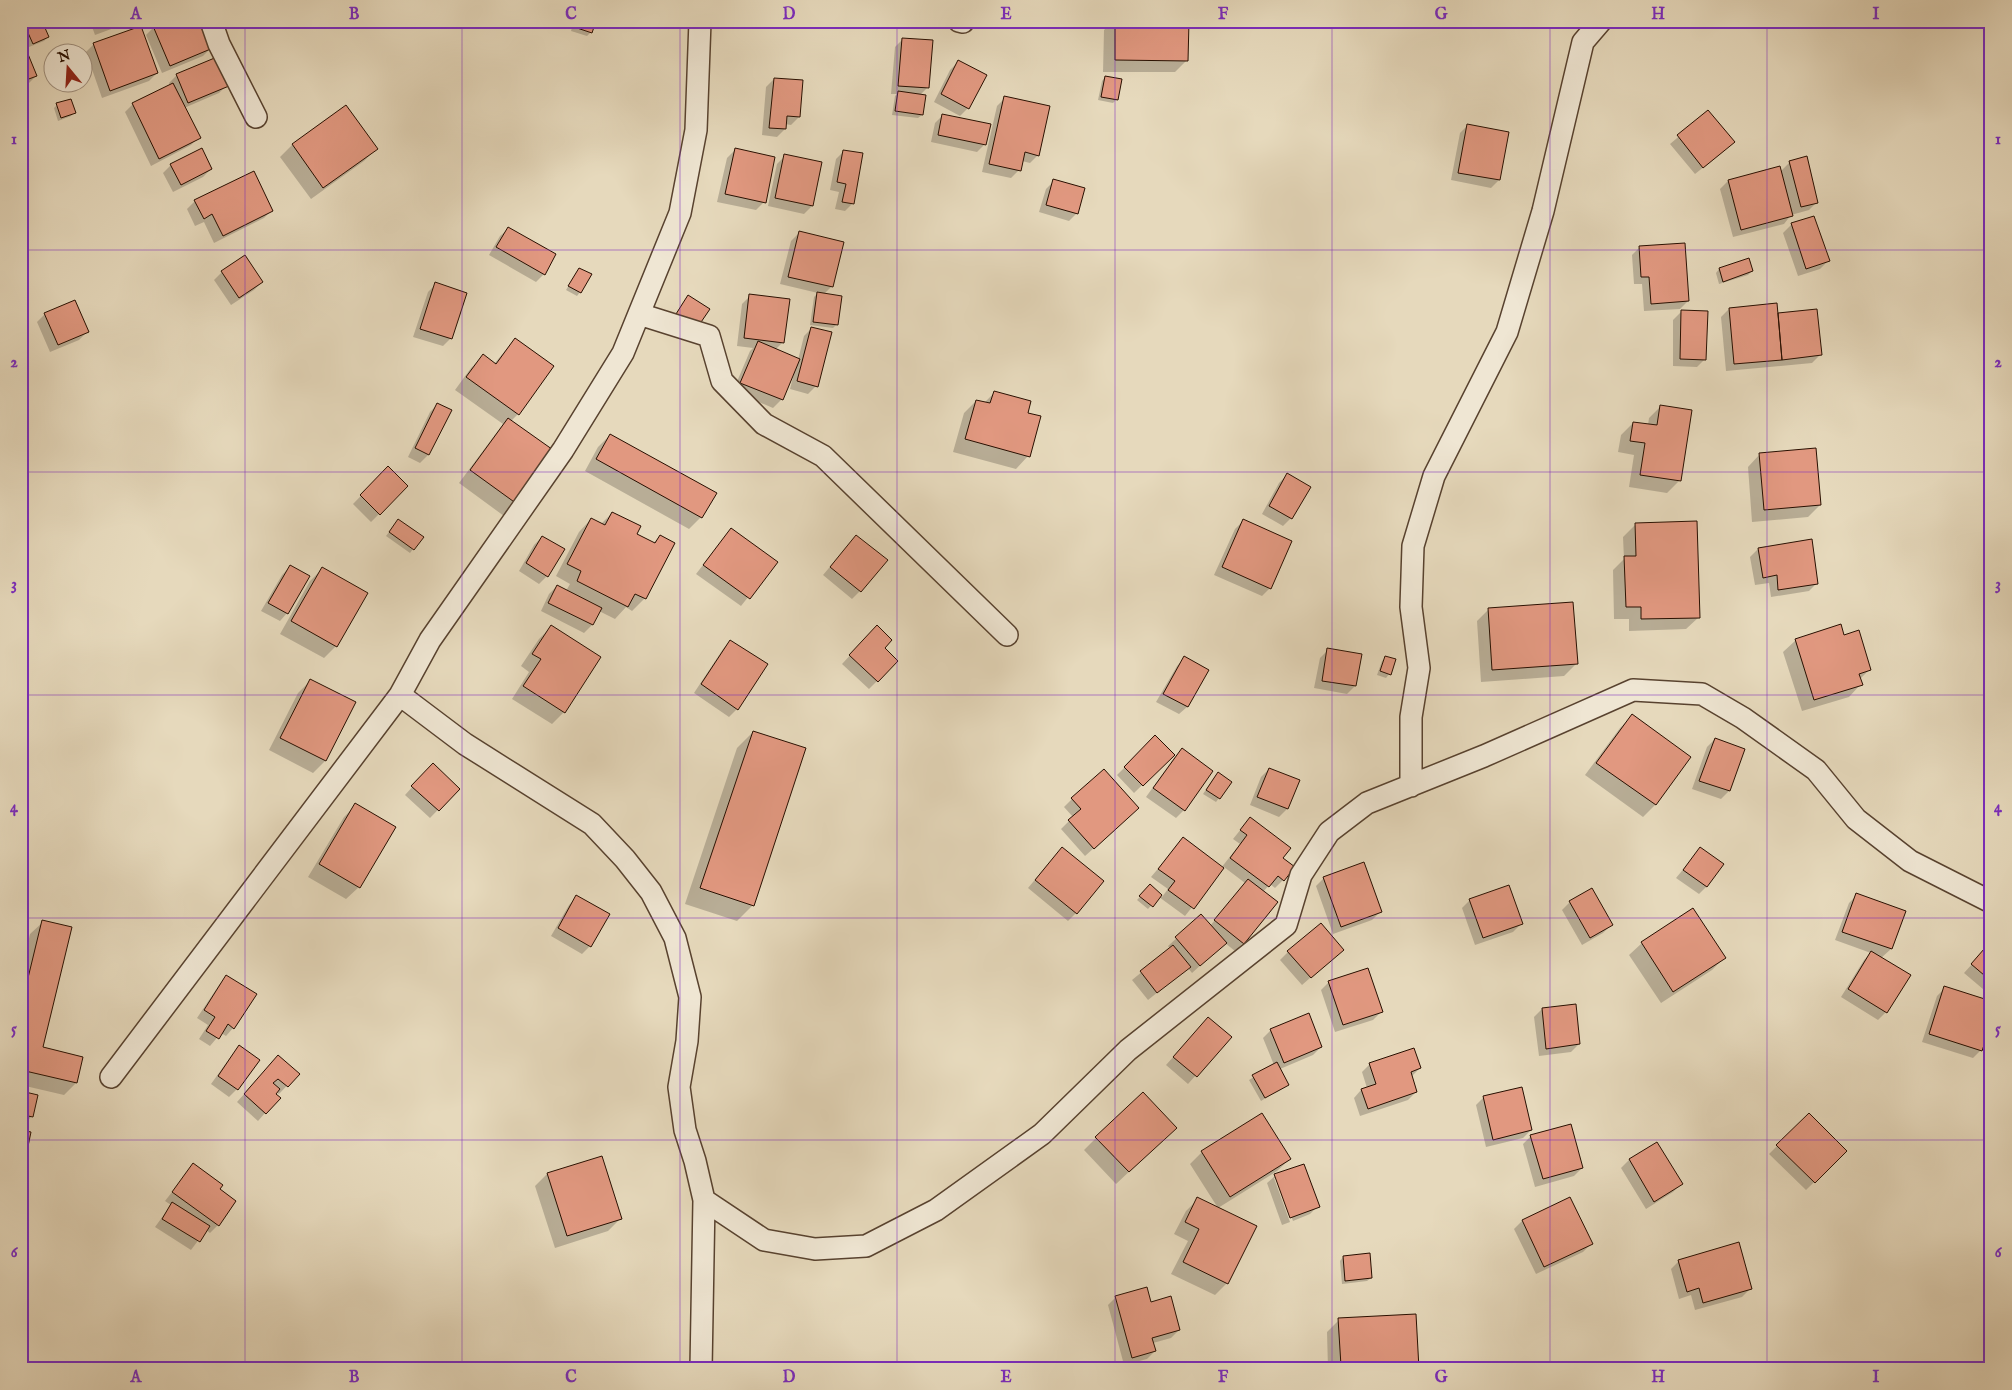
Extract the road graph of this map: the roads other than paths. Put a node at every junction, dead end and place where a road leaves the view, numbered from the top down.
1 (210, 21) edge
2 (700, 21) edge
3 (1600, 21) edge
4 (256, 117) dead end
5 (639, 314) junction
6 (1007, 635) dead end
7 (400, 695) junction
8 (1411, 786) junction
9 (1991, 902) edge
10 (111, 1077) dead end
11 (704, 1200) junction
12 (701, 1369) edge

1 - 4 street
2 - 5 street
3 - 8 street
5 - 6 street
5 - 7 street
7 - 10 street
7 - 11 street
8 - 9 street
8 - 11 street
11 - 12 street

